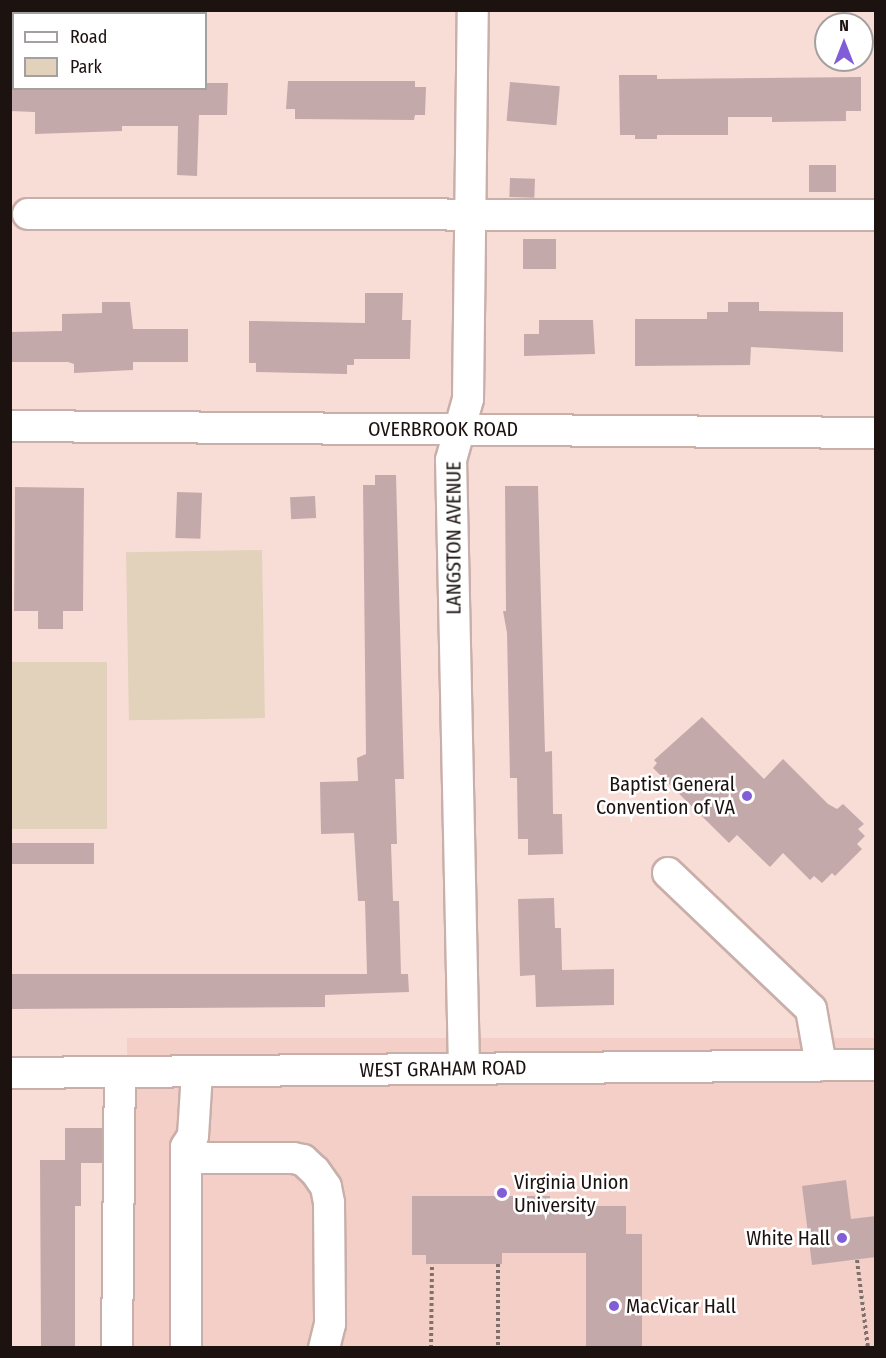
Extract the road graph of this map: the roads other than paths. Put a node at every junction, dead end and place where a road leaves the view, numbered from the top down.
1 (473, 10) edge
2 (470, 213) junction
3 (28, 214) dead end
4 (876, 215) edge
5 (10, 426) edge
6 (460, 429) junction
7 (876, 433) edge
8 (668, 873) dead end
9 (821, 1065) junction
10 (876, 1065) edge
11 (464, 1068) junction
12 (120, 1072) junction
13 (187, 1072) junction
14 (10, 1073) edge
15 (186, 1153) junction
16 (117, 1347) edge
17 (186, 1347) edge
18 (324, 1347) edge

1 - 2 street, LANGSTON AVENUE
2 - 3 street
2 - 4 street
2 - 6 street, LANGSTON AVENUE
5 - 6 street, OVERBROOK ROAD
6 - 7 street, OVERBROOK ROAD
6 - 11 street, LANGSTON AVENUE
8 - 9 street
9 - 10 street, WEST GRAHAM ROAD
9 - 11 street, WEST GRAHAM ROAD
11 - 13 street, WEST GRAHAM ROAD
12 - 13 street, WEST GRAHAM ROAD
12 - 14 street, WEST GRAHAM ROAD
12 - 16 street
13 - 15 street
15 - 17 street
15 - 18 street

